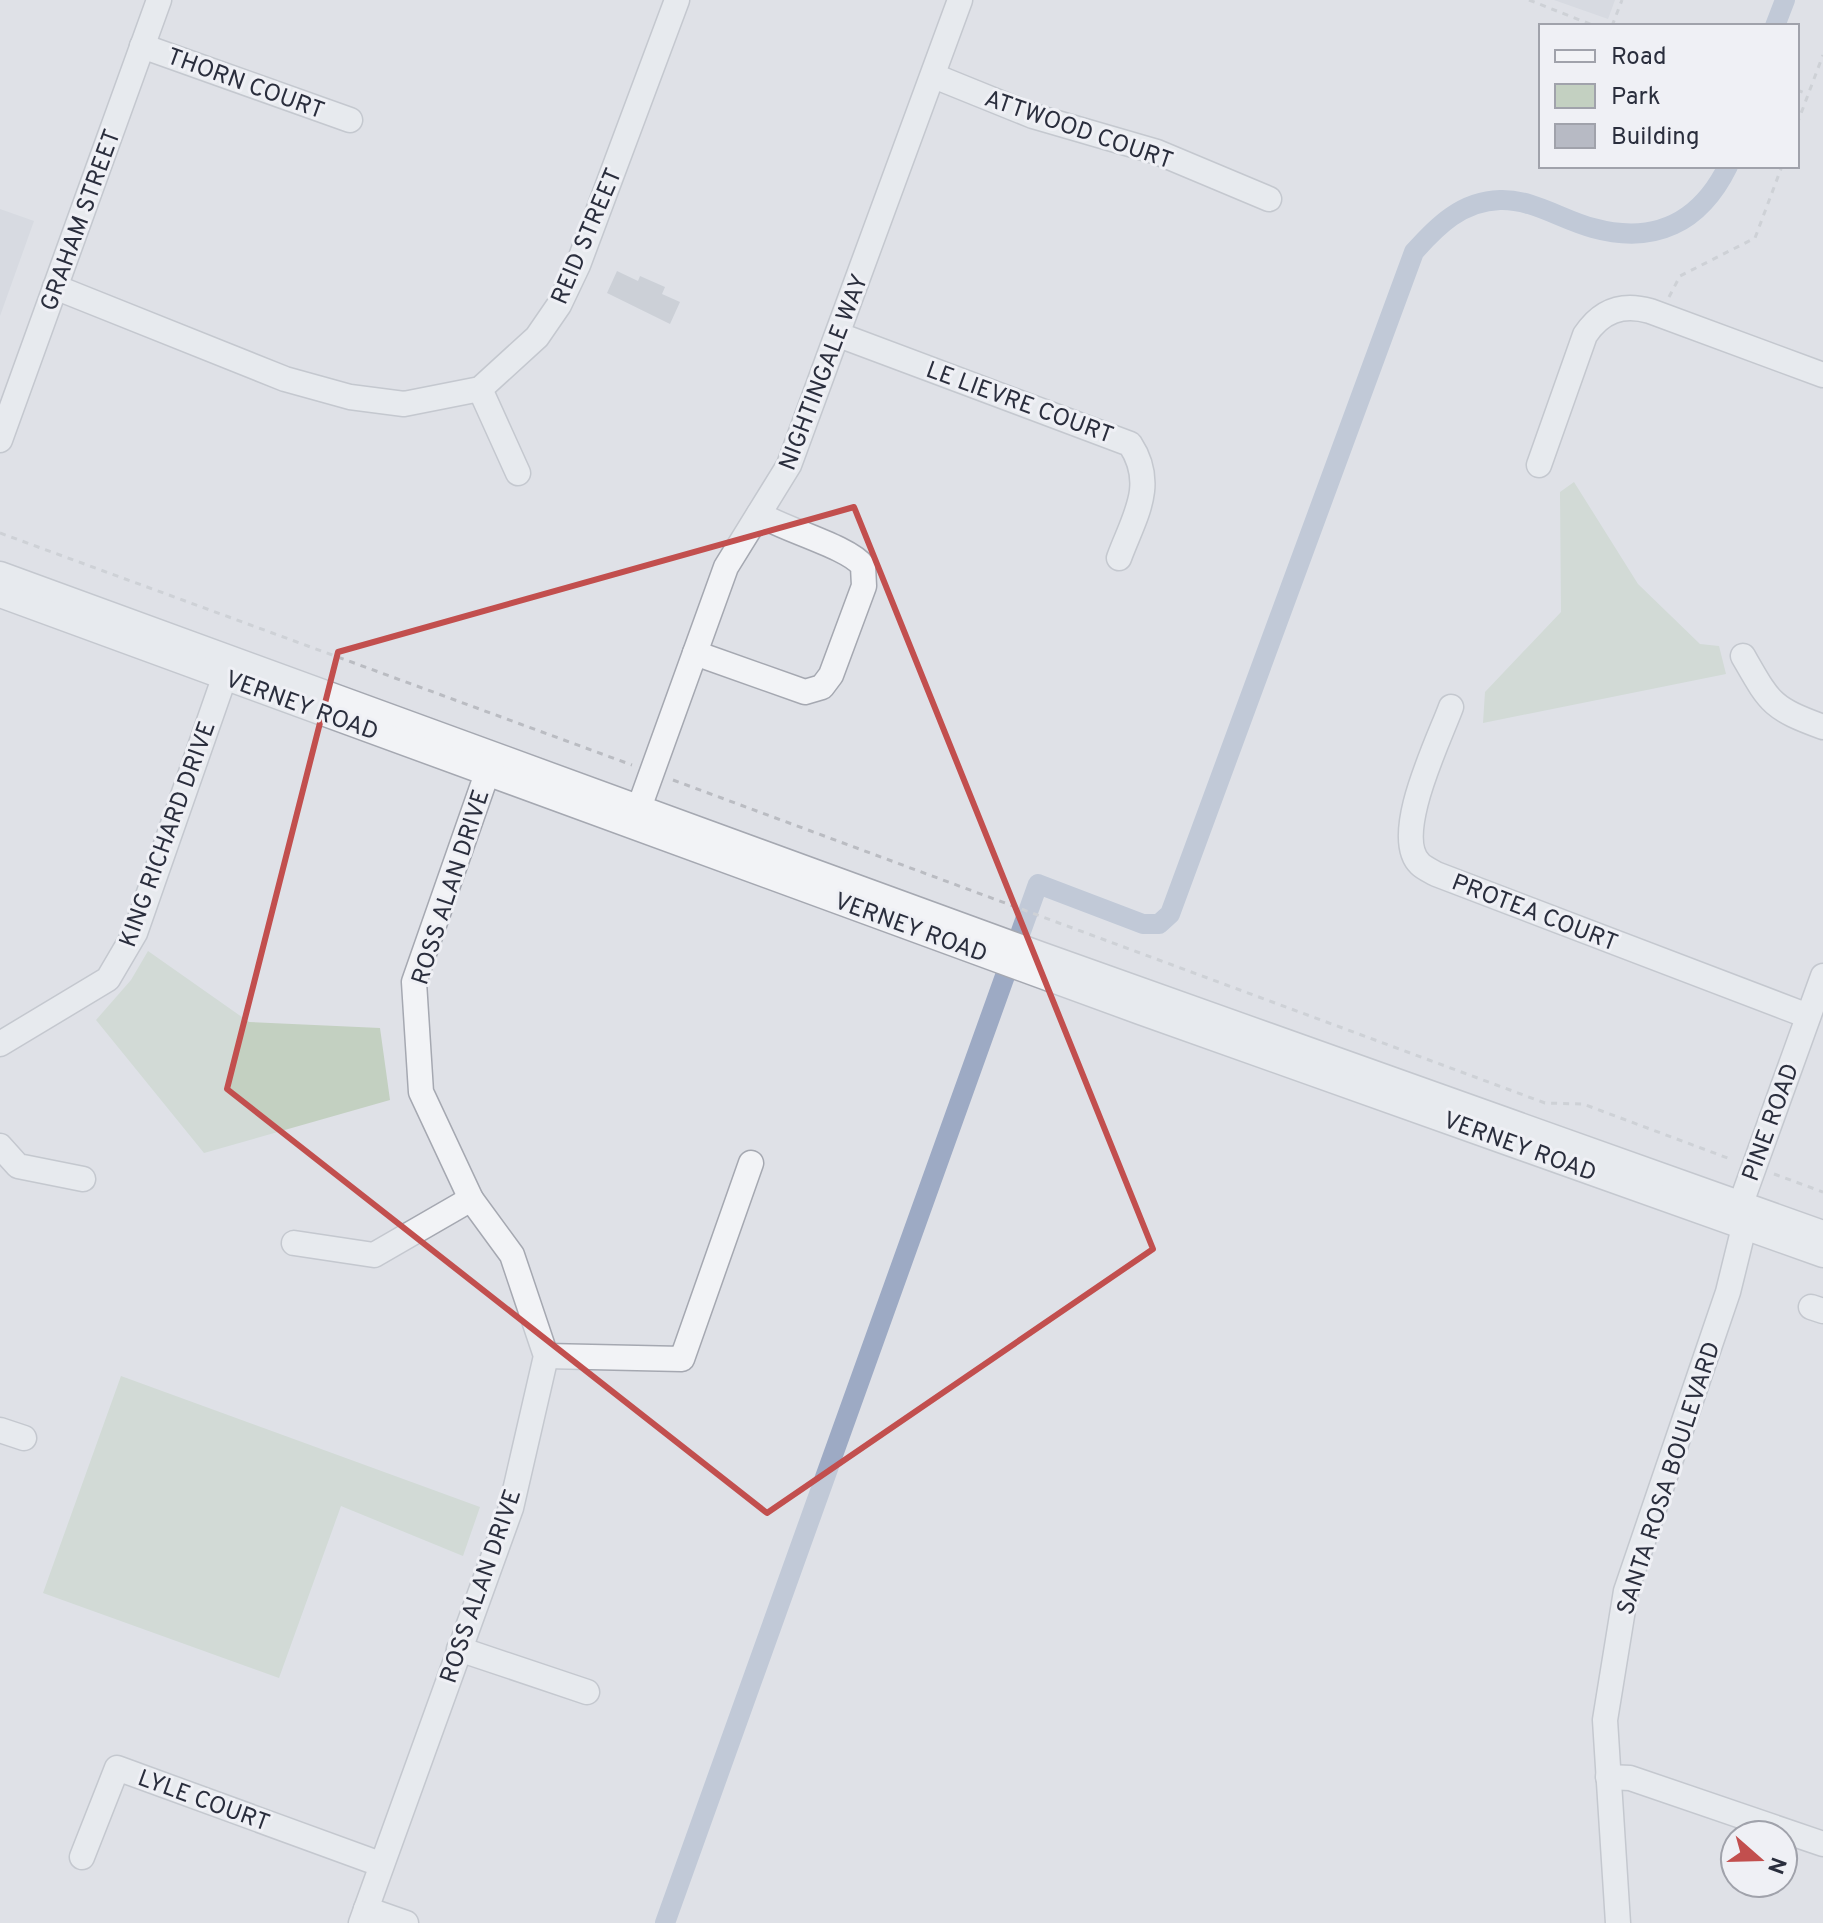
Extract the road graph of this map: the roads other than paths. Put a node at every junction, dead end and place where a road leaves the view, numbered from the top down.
1 (159, 0) edge
2 (677, 0) edge
3 (960, 0) edge
4 (142, 46) junction
5 (934, 76) junction
6 (350, 120) dead end
7 (1269, 199) dead end
8 (55, 287) junction
9 (839, 335) junction
10 (1823, 375) edge
11 (480, 389) junction
12 (0, 440) edge
13 (1539, 465) dead end
14 (518, 473) dead end
15 (759, 514) junction
16 (1119, 558) dead end
17 (0, 574) edge
18 (0, 595) edge
19 (695, 653) junction
20 (1743, 656) dead end
21 (228, 667) junction
22 (1451, 707) dead end
23 (1823, 727) edge
24 (491, 763) junction
25 (636, 815) junction
26 (1823, 976) edge
27 (1808, 1016) junction
28 (0, 1044) edge
29 (0, 1146) edge
30 (751, 1163) dead end
31 (83, 1179) dead end
32 (471, 1199) junction
33 (1740, 1218) junction
34 (1823, 1233) edge
35 (294, 1243) dead end
36 (1823, 1255) edge
37 (546, 1356) junction
38 (0, 1430) edge
39 (24, 1438) dead end
40 (459, 1649) junction
41 (587, 1692) dead end
42 (1608, 1777) junction
43 (1823, 1844) edge
44 (82, 1857) dead end
45 (380, 1864) junction
46 (364, 1916) edge
47 (406, 1923) edge
48 (1618, 1923) edge

1 - 4 street, GRAHAM STREET
2 - 11 street, REID STREET
3 - 5 street, NIGHTINGALE WAY
4 - 6 street, THORN COURT
4 - 8 street, GRAHAM STREET
5 - 7 street, ATTWOOD COURT
5 - 9 street, NIGHTINGALE WAY
8 - 11 street
8 - 12 street, GRAHAM STREET
9 - 15 street, NIGHTINGALE WAY
9 - 16 street, LE LIEVRE COURT
10 - 13 street
11 - 14 street
15 - 19 street, NIGHTINGALE WAY
15 - 19 street
17 - 21 street, VERNEY ROAD
18 - 21 street, VERNEY ROAD
19 - 25 street, NIGHTINGALE WAY
20 - 23 street
21 - 24 street, VERNEY ROAD
21 - 28 street, KING RICHARD DRIVE
22 - 27 street, PROTEA COURT
24 - 25 street, VERNEY ROAD
24 - 32 street, ROSS ALAN DRIVE
25 - 33 street, VERNEY ROAD
26 - 27 street, PINE ROAD
27 - 33 street, PINE ROAD
29 - 31 street
30 - 37 street
32 - 35 street
32 - 37 street, ROSS ALAN DRIVE
33 - 34 street, VERNEY ROAD
33 - 36 street, VERNEY ROAD
33 - 42 street, SANTA ROSA BOULEVARD
37 - 40 street, ROSS ALAN DRIVE
38 - 39 street
40 - 41 street
40 - 45 street, ROSS ALAN DRIVE
42 - 43 street
42 - 48 street, SANTA ROSA BOULEVARD
44 - 45 street, LYLE COURT
45 - 46 street, ROSS ALAN DRIVE
46 - 47 street

